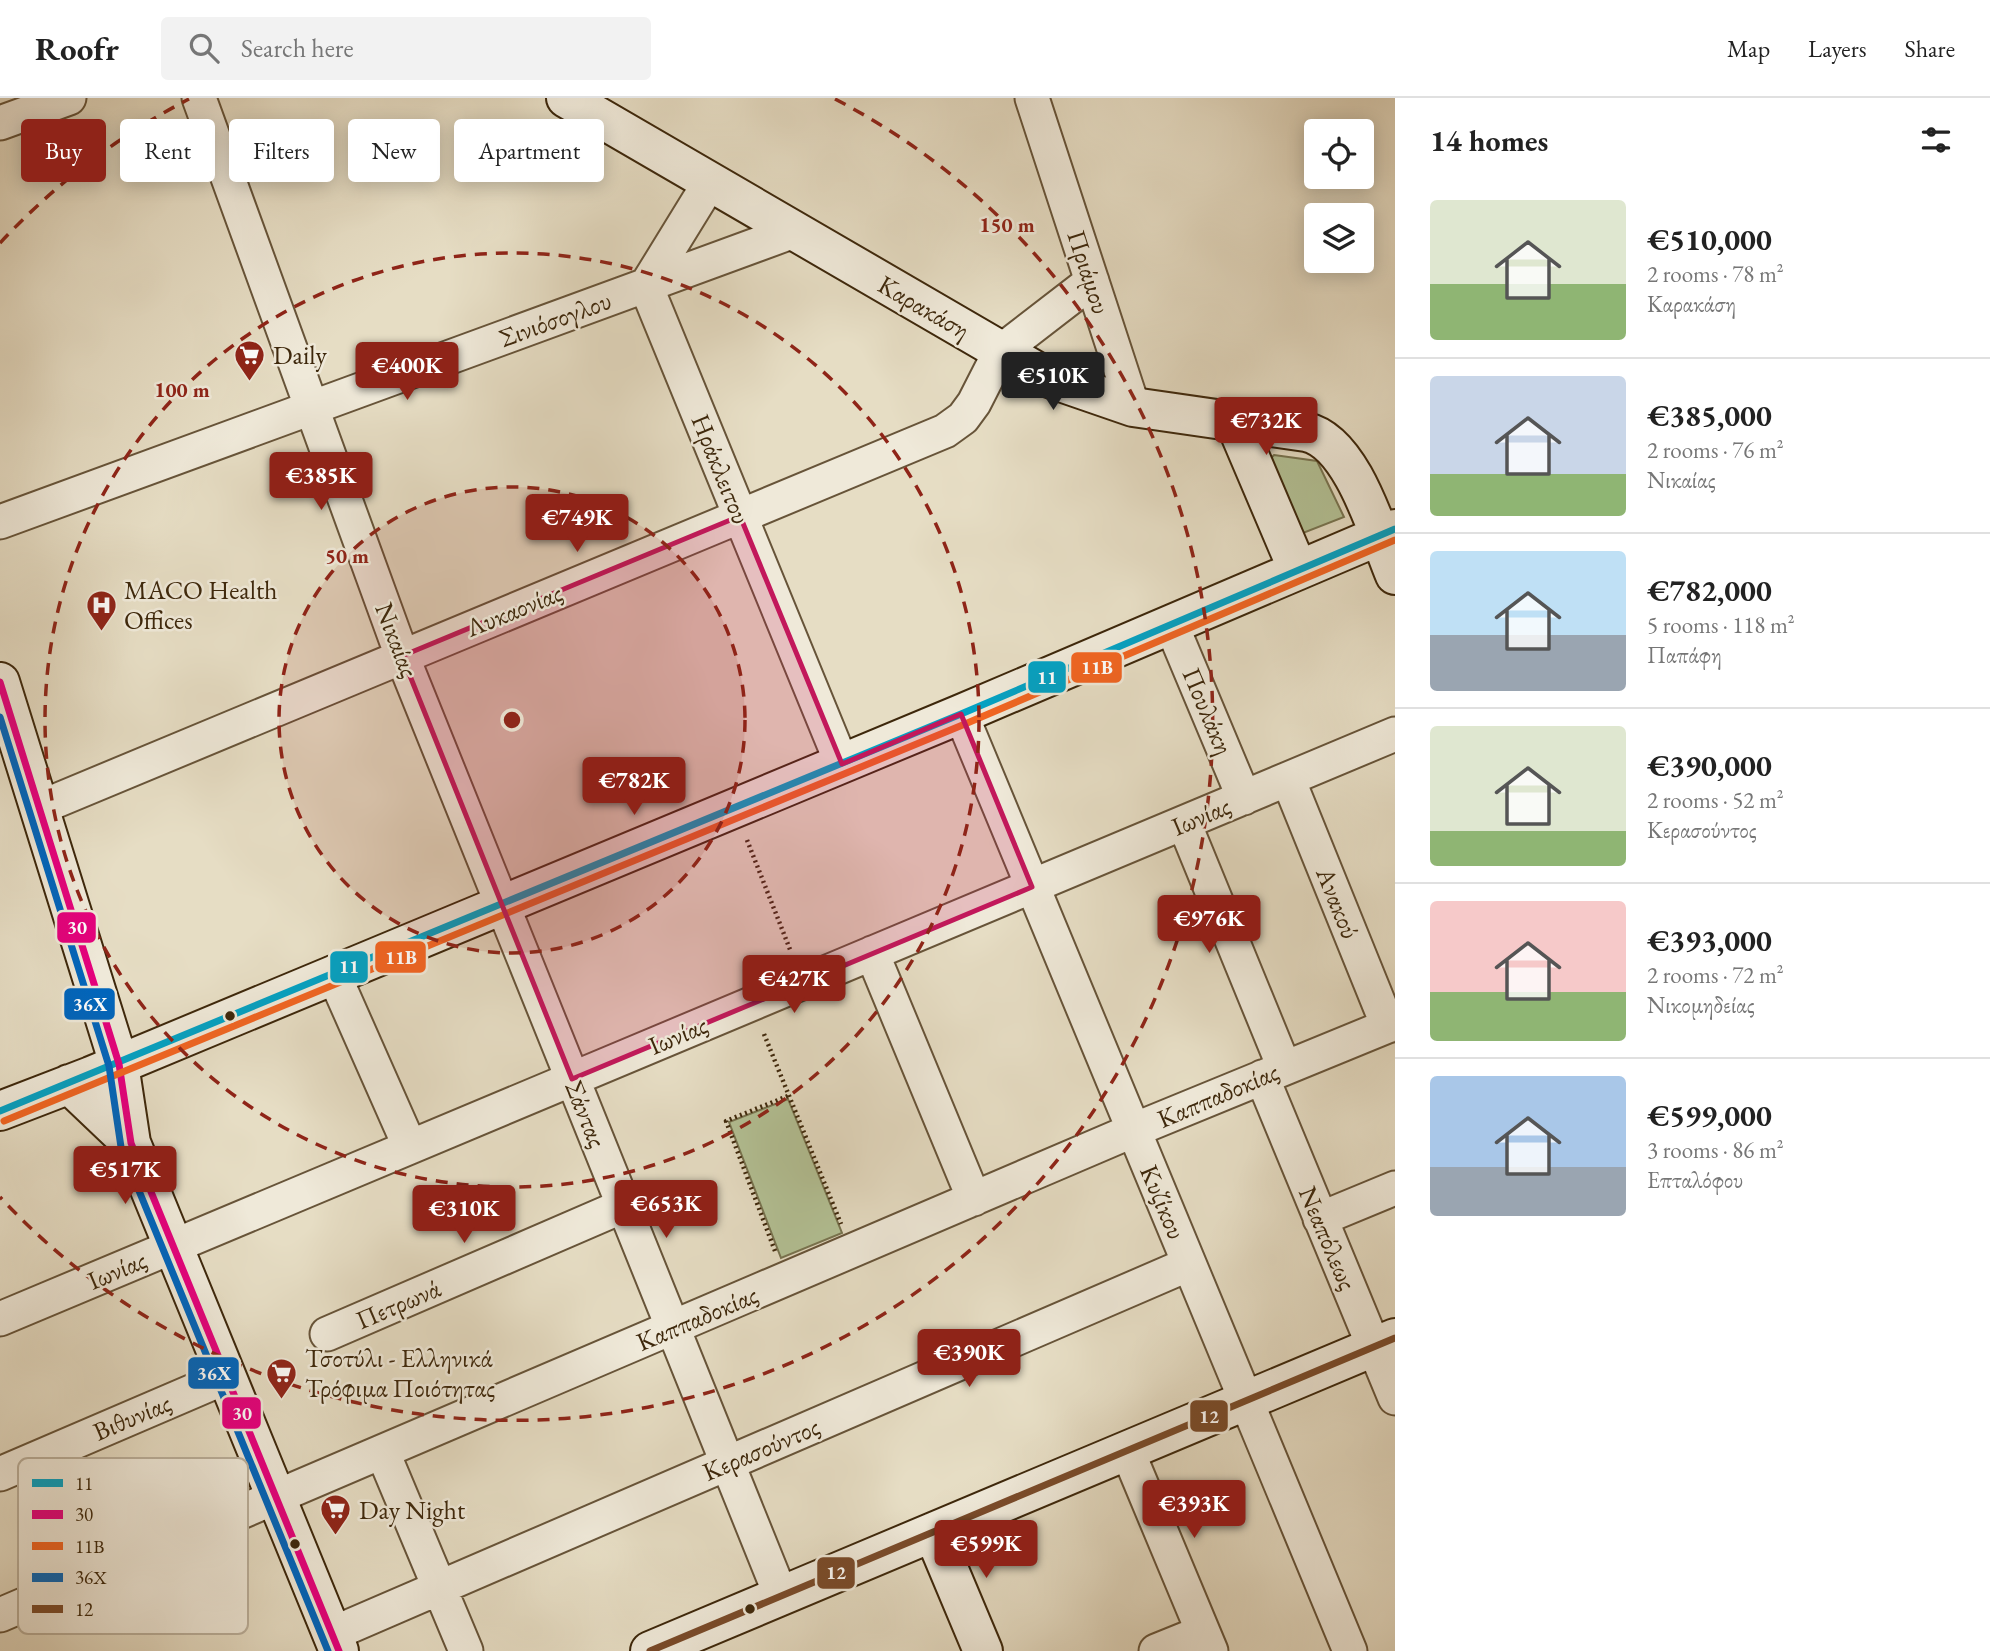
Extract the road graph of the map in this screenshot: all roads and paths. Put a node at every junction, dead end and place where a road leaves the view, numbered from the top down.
1 (69, 98) edge
2 (199, 98) edge
3 (566, 98) edge
4 (1032, 98) edge
5 (0, 123) edge
6 (710, 182) junction
7 (794, 232) junction
8 (1092, 281) junction
9 (646, 286) junction
10 (1000, 352) junction
11 (1133, 407) junction
12 (312, 408) junction
13 (1235, 422) junction
14 (740, 516) junction
15 (0, 522) edge
16 (1387, 533) edge
17 (1298, 570) junction
18 (1395, 575) edge
19 (1171, 624) junction
20 (402, 656) junction
21 (0, 682) edge
22 (961, 714) junction
23 (1395, 734) edge
24 (842, 764) junction
25 (1288, 779) junction
26 (1244, 797) junction
27 (39, 807) junction
28 (735, 808) junction
29 (1184, 823) junction
30 (1032, 887) junction
31 (501, 904) junction
32 (872, 953) junction
33 (333, 973) junction
34 (803, 983) junction
35 (752, 1004) junction
36 (1392, 1024) edge
37 (119, 1064) junction
38 (1273, 1072) junction
39 (572, 1079) junction
40 (69, 1084) junction
41 (788, 1096) junction
42 (0, 1111) edge
43 (1133, 1130) junction
44 (131, 1143) junction
45 (410, 1147) junction
46 (1395, 1188) edge
47 (974, 1199) junction
48 (623, 1206) junction
49 (1320, 1219) junction
50 (173, 1247) junction
51 (852, 1251) junction
52 (1189, 1264) junction
53 (786, 1280) junction
54 (0, 1319) edge
55 (673, 1329) junction
56 (327, 1334) dead end
57 (1384, 1343) edge
58 (226, 1377) junction
59 (1395, 1398) edge
60 (1245, 1401) junction
61 (1127, 1450) junction
62 (383, 1453) junction
63 (37, 1458) edge
64 (728, 1463) junction
65 (18, 1466) edge
66 (0, 1474) edge
67 (276, 1498) junction
68 (248, 1510) edge
69 (933, 1532) junction
70 (439, 1588) junction
71 (782, 1595) junction
72 (18, 1607) edge
73 (0, 1615) edge
74 (1207, 1642) edge
75 (335, 1643) edge
76 (466, 1651) edge
77 (650, 1651) edge
78 (983, 1651) edge
79 (1156, 1651) edge
80 (1350, 1651) edge

1 - 5 street
2 - 12 street, Νικαίας
3 - 6 street, Καρακάση
4 - 8 street, Πριάμου
6 - 7 street, Καρακάση
6 - 9 street
7 - 9 street, Σινιόσογλου
7 - 10 street, Καρακάση
8 - 10 street, Λυκαονίας
8 - 11 street, Πριάμου
9 - 12 street, Σινιόσογλου
9 - 14 street, Ηράκλειτου
10 - 11 street, Καρακάση
10 - 14 street, Λυκαονίας
11 - 13 street, Καρακάση
12 - 15 street, Σινιόσογλου
12 - 20 street, Νικαίας
13 - 16 street, Καρακάση
13 - 17 street
14 - 20 street, Λυκαονίας
14 - 24 street, Ηράκλειτου
16 - 17 street
16 - 18 street, Καρακάση
17 - 19 street
19 - 22 street
19 - 26 street, Πουλάκη
20 - 27 street, Λυκαονίας
20 - 31 street, Νικαίας
21 - 27 street
22 - 24 street
22 - 30 street, Κυζίκου
23 - 25 street, Ιωνίας
24 - 28 street
25 - 26 street, Ιωνίας
25 - 36 street, Ανακού
26 - 29 street, Ιωνίας
27 - 37 street
28 - 31 street
28 - 34 path
29 - 30 street, Ιωνίας
29 - 38 street, Νεαπόλεως
30 - 32 street, Ιωνίας
30 - 43 street, Κυζίκου
31 - 33 street
31 - 39 street, Σάντας
32 - 34 street, Ιωνίας
32 - 47 street
33 - 37 street
33 - 45 street
34 - 35 street, Ιωνίας
35 - 39 street, Ιωνίας
35 - 41 path
36 - 38 street, Καππαδοκίας
37 - 40 street
37 - 44 street
38 - 43 street, Καππαδοκίας
38 - 49 street, Νεαπόλεως
39 - 45 street, Ιωνίας
39 - 48 street, Σάντας
40 - 42 street
40 - 44 street
41 - 51 path
41 - 53 path
43 - 47 street, Καππαδοκίας
43 - 52 street, Κυζίκου
44 - 50 street
45 - 50 street, Ιωνίας
46 - 49 street
47 - 51 street, Καππαδοκίας
48 - 55 street, Σάντας
48 - 56 street, Πετρωνά
49 - 57 street, Νεαπόλεως
50 - 54 street, Ιωνίας
50 - 58 street
51 - 53 street, Καππαδοκίας
52 - 60 street, Κυζίκου
52 - 64 street, Κερασούντος
53 - 55 street, Καππαδοκίας
55 - 62 street, Καππαδοκίας
55 - 64 street, Σάντας
57 - 59 street, Νεαπόλεως
57 - 60 street
58 - 63 street, Βιθυνίας
58 - 67 street
60 - 61 street
60 - 80 street, Κυζίκου
61 - 69 street
61 - 74 street
62 - 67 street, Καππαδοκίας
62 - 70 street
64 - 70 street, Κερασούντος
64 - 71 street, Σάντας
65 - 66 street, Βιθυνίας
67 - 68 street, Καππαδοκίας
67 - 75 street
69 - 71 street
69 - 78 street
70 - 75 street, Κερασούντος
70 - 76 street
71 - 77 street
72 - 73 street, Καππαδοκίας
74 - 79 street

